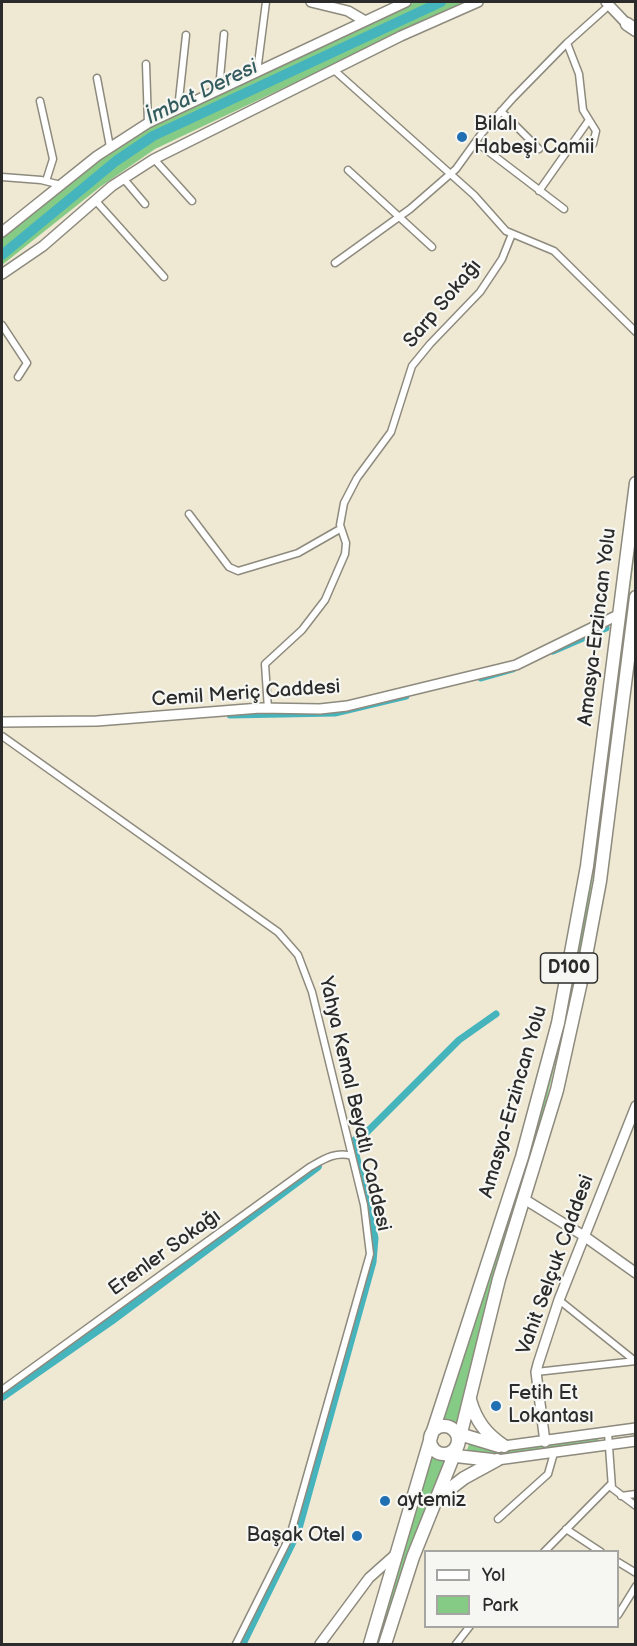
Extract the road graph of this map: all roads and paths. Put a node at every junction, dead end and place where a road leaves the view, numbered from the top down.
1 (266, 2) edge
2 (310, 2) edge
3 (406, 2) edge
4 (478, 2) edge
5 (606, 5) edge
6 (365, 21) junction
7 (633, 26) edge
8 (224, 34) dead end
9 (186, 35) dead end
10 (567, 43) junction
11 (146, 64) dead end
12 (334, 70) junction
13 (257, 72) junction
14 (97, 78) dead end
15 (219, 89) junction
16 (40, 101) dead end
17 (178, 109) junction
18 (501, 111) junction
19 (589, 120) junction
20 (148, 123) junction
21 (593, 144) dead end
22 (480, 145) dead end
23 (110, 147) junction
24 (539, 148) dead end
25 (154, 159) junction
26 (348, 170) dead end
27 (450, 174) junction
28 (2, 177) edge
29 (123, 178) junction
30 (46, 181) junction
31 (61, 185) junction
32 (539, 191) junction
33 (95, 200) junction
34 (192, 201) dead end
35 (145, 204) dead end
36 (564, 209) dead end
37 (398, 217) junction
38 (2, 232) edge
39 (512, 234) junction
40 (432, 248) dead end
41 (335, 263) dead end
42 (2, 274) edge
43 (164, 277) dead end
44 (2, 325) edge
45 (636, 332) edge
46 (18, 376) dead end
47 (636, 483) edge
48 (189, 514) dead end
49 (340, 529) junction
50 (636, 597) edge
51 (620, 614) junction
52 (634, 617) edge
53 (268, 709) junction
54 (2, 722) edge
55 (2, 736) edge
56 (636, 1106) edge
57 (633, 1118) edge
58 (352, 1156) junction
59 (524, 1198) junction
60 (584, 1236) junction
61 (636, 1273) edge
62 (559, 1299) junction
63 (635, 1361) edge
64 (536, 1372) junction
65 (2, 1390) edge
66 (469, 1400) junction
67 (636, 1428) edge
68 (608, 1433) junction
69 (431, 1437) junction
70 (636, 1441) edge
71 (545, 1442) junction
72 (454, 1444) junction
73 (608, 1444) junction
74 (504, 1446) junction
75 (554, 1453) junction
76 (497, 1460) junction
77 (611, 1484) junction
78 (636, 1494) edge
79 (621, 1496) junction
80 (435, 1501) junction
81 (636, 1506) edge
82 (498, 1519) dead end
83 (566, 1529) junction
84 (545, 1550) edge
85 (599, 1550) edge
86 (397, 1553) junction
87 (619, 1563) edge
88 (636, 1573) edge
89 (636, 1586) edge
90 (619, 1613) edge
91 (468, 1628) edge
92 (236, 1644) edge
93 (320, 1644) edge
94 (370, 1644) edge
95 (385, 1644) edge
96 (456, 1644) edge

1 - 13 street
2 - 6 street
3 - 6 street
4 - 12 street
5 - 7 street
5 - 10 street
6 - 13 street
8 - 15 street
9 - 17 street
10 - 18 street
10 - 19 street
11 - 20 street
12 - 25 street
12 - 27 street
13 - 15 street
14 - 23 street
15 - 17 street
16 - 30 street
17 - 20 street
18 - 24 street
18 - 27 street
19 - 21 street
19 - 32 street
20 - 23 street
22 - 32 street
23 - 31 street
25 - 29 street
25 - 34 street
26 - 37 street
27 - 37 street
27 - 39 street
28 - 30 street
29 - 33 street
29 - 35 street
30 - 31 street
31 - 38 street
32 - 36 street
33 - 42 street
33 - 43 street
37 - 40 street
37 - 41 street
39 - 45 street
39 - 49 street, Sarp Sokağı
44 - 46 street
47 - 51 highway, Amasya-Erzincan Yolu / D100
48 - 49 street
49 - 53 street, Sarp Sokağı
50 - 52 highway, Amasya-Erzincan Yolu / D100
51 - 53 street, Cemil Meriç Caddesi
51 - 69 highway, Amasya-Erzincan Yolu / D100
52 - 59 highway, Amasya-Erzincan Yolu / D100
53 - 54 street, Cemil Meriç Caddesi
55 - 58 street, Yahya Kemal Beyatlı Caddesi
56 - 57 street, Vahit Selçuk Caddesi
57 - 60 street, Vahit Selçuk Caddesi
58 - 65 street, Erenler Sokağı
58 - 92 street, Yahya Kemal Beyatlı Caddesi
59 - 60 street
59 - 66 highway, Amasya-Erzincan Yolu / D100
60 - 61 street
60 - 62 street, Vahit Selçuk Caddesi
62 - 63 street
62 - 64 street, Vahit Selçuk Caddesi
63 - 64 street
64 - 71 street, Vahit Selçuk Caddesi
66 - 72 highway, Amasya-Erzincan Yolu / D100
66 - 74 highway
67 - 68 street
68 - 71 street
68 - 73 street
69 - 72 highway
69 - 72 highway
69 - 86 highway, Amasya-Erzincan Yolu / D100
70 - 73 street
71 - 74 street
72 - 74 highway
72 - 76 highway
72 - 80 highway, Amasya-Erzincan Yolu / D100
73 - 75 street
73 - 77 street
75 - 76 street
75 - 82 street
76 - 80 highway
77 - 79 street
77 - 83 street
78 - 79 street
79 - 81 street
80 - 95 highway, Amasya-Erzincan Yolu / D100
83 - 84 street
83 - 85 street
86 - 93 street
86 - 94 highway, Amasya-Erzincan Yolu / D100
87 - 88 street
89 - 90 street
91 - 96 street

